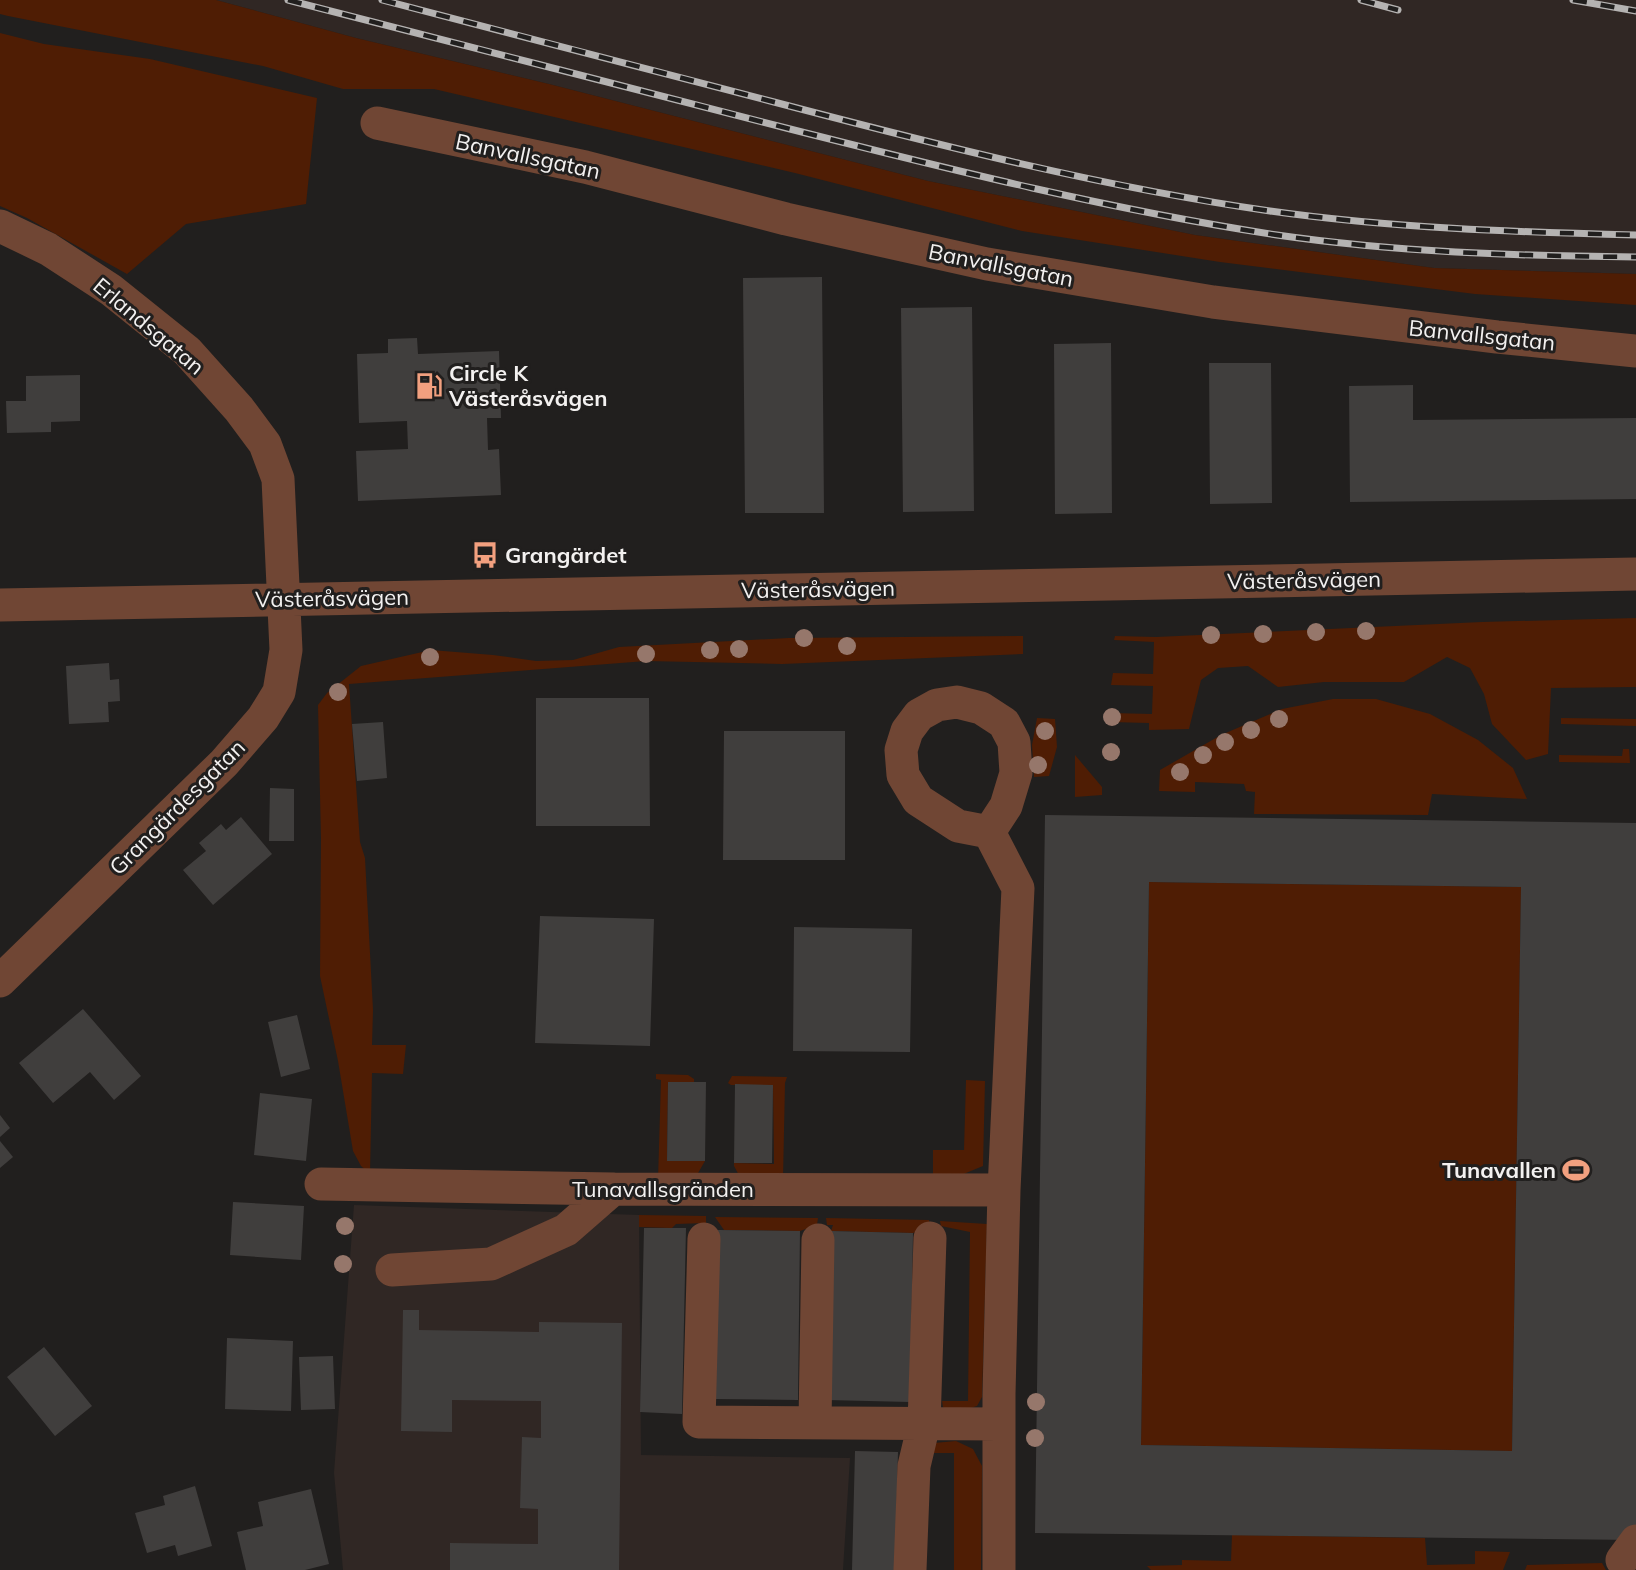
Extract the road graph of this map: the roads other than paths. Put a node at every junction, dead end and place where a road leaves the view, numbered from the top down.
1 (377, 123) dead end
2 (0, 226) edge
3 (1636, 351) edge
4 (1636, 574) edge
5 (284, 599) junction
6 (0, 605) edge
7 (989, 832) dead end
8 (0, 981) edge
9 (321, 1184) dead end
10 (614, 1189) junction
11 (1004, 1190) junction
12 (930, 1238) dead end
13 (704, 1239) dead end
14 (818, 1240) dead end
15 (392, 1270) dead end
16 (815, 1422) junction
17 (924, 1424) junction
18 (999, 1424) junction
19 (910, 1570) edge
20 (999, 1570) edge

1 - 3 street, Banvallsgatan
2 - 5 street, Erlandsgatan
4 - 5 street, Västeråsvägen
5 - 6 street, Västeråsvägen
5 - 8 street, Grangärdesgatan
7 - 11 street
9 - 10 street, Tunavallsgränden
10 - 11 street, Tunavallsgränden
10 - 15 street
11 - 18 street
12 - 17 street
13 - 16 street
14 - 16 street
16 - 17 street
17 - 18 street
17 - 19 street
18 - 20 street

